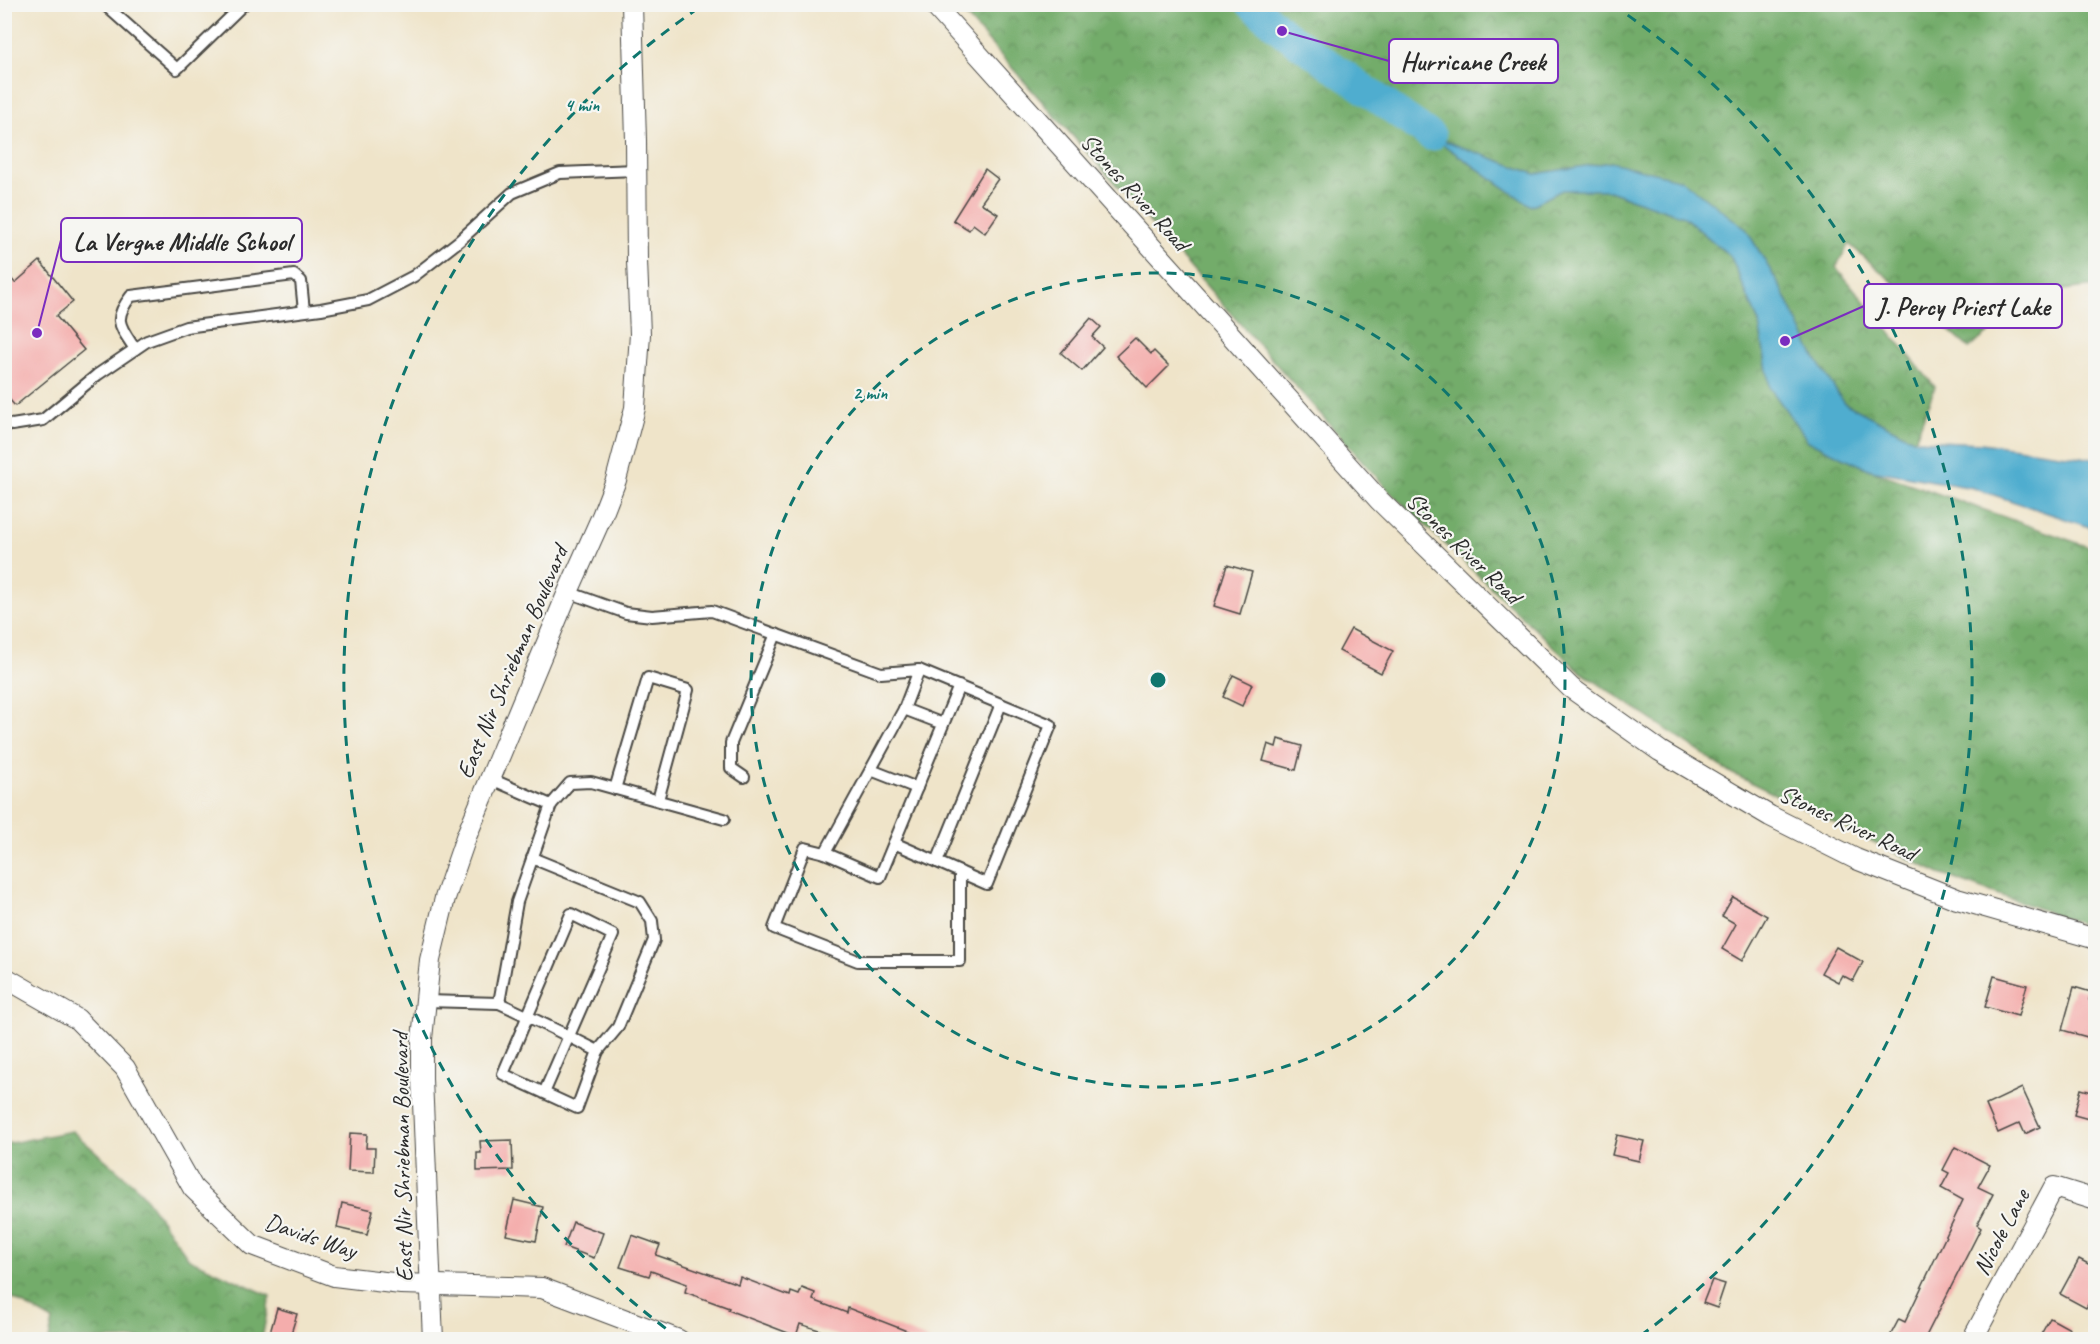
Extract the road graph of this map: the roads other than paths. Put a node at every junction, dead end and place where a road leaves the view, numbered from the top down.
1 (244, 4) edge
2 (632, 4) edge
3 (933, 4) edge
4 (105, 5) edge
5 (636, 171) junction
6 (304, 311) junction
7 (135, 349) junction
8 (4, 423) edge
9 (568, 592) junction
10 (776, 634) junction
11 (919, 670) junction
12 (959, 686) junction
13 (1001, 704) junction
14 (904, 709) junction
15 (943, 724) junction
16 (871, 770) junction
17 (744, 777) dead end
18 (491, 779) junction
19 (917, 788) junction
20 (615, 789) junction
21 (658, 800) junction
22 (551, 805) junction
23 (724, 819) dead end
24 (894, 843) junction
25 (825, 853) junction
26 (532, 858) junction
27 (937, 862) junction
28 (960, 872) junction
29 (2096, 939) edge
30 (4, 977) edge
31 (426, 1001) junction
32 (499, 1003) junction
33 (528, 1016) junction
34 (569, 1036) junction
35 (598, 1051) junction
36 (544, 1093) junction
37 (2096, 1200) edge
38 (430, 1284) junction
39 (433, 1340) edge
40 (679, 1340) edge
41 (1972, 1340) edge

1 - 4 lane
2 - 5 street, East Nir Shriebman Boulevard
3 - 29 street, Stones River Road
5 - 6 lane
5 - 9 street, East Nir Shriebman Boulevard
6 - 7 lane
6 - 7 lane
7 - 8 lane
9 - 10 lane
9 - 18 street, East Nir Shriebman Boulevard
10 - 11 lane
10 - 17 lane
11 - 12 lane
11 - 14 lane
12 - 13 lane
12 - 15 lane
13 - 27 lane
13 - 28 lane
14 - 15 lane
14 - 16 lane
15 - 19 lane
16 - 19 lane
16 - 25 lane
18 - 22 lane
18 - 31 street, East Nir Shriebman Boulevard
19 - 24 lane
20 - 21 lane
20 - 21 lane
20 - 22 lane
21 - 23 lane
22 - 26 lane
24 - 25 lane
24 - 27 lane
25 - 28 lane
26 - 32 lane
26 - 35 lane
27 - 28 lane
30 - 38 street, Davids Way
31 - 32 lane
31 - 38 street, East Nir Shriebman Boulevard
32 - 33 lane
33 - 34 lane
33 - 34 lane
33 - 36 lane
34 - 35 lane
34 - 36 lane
35 - 36 lane
37 - 41 street, Nicole Lane
38 - 39 street, East Nir Shriebman Boulevard
38 - 40 street, Davids Way

